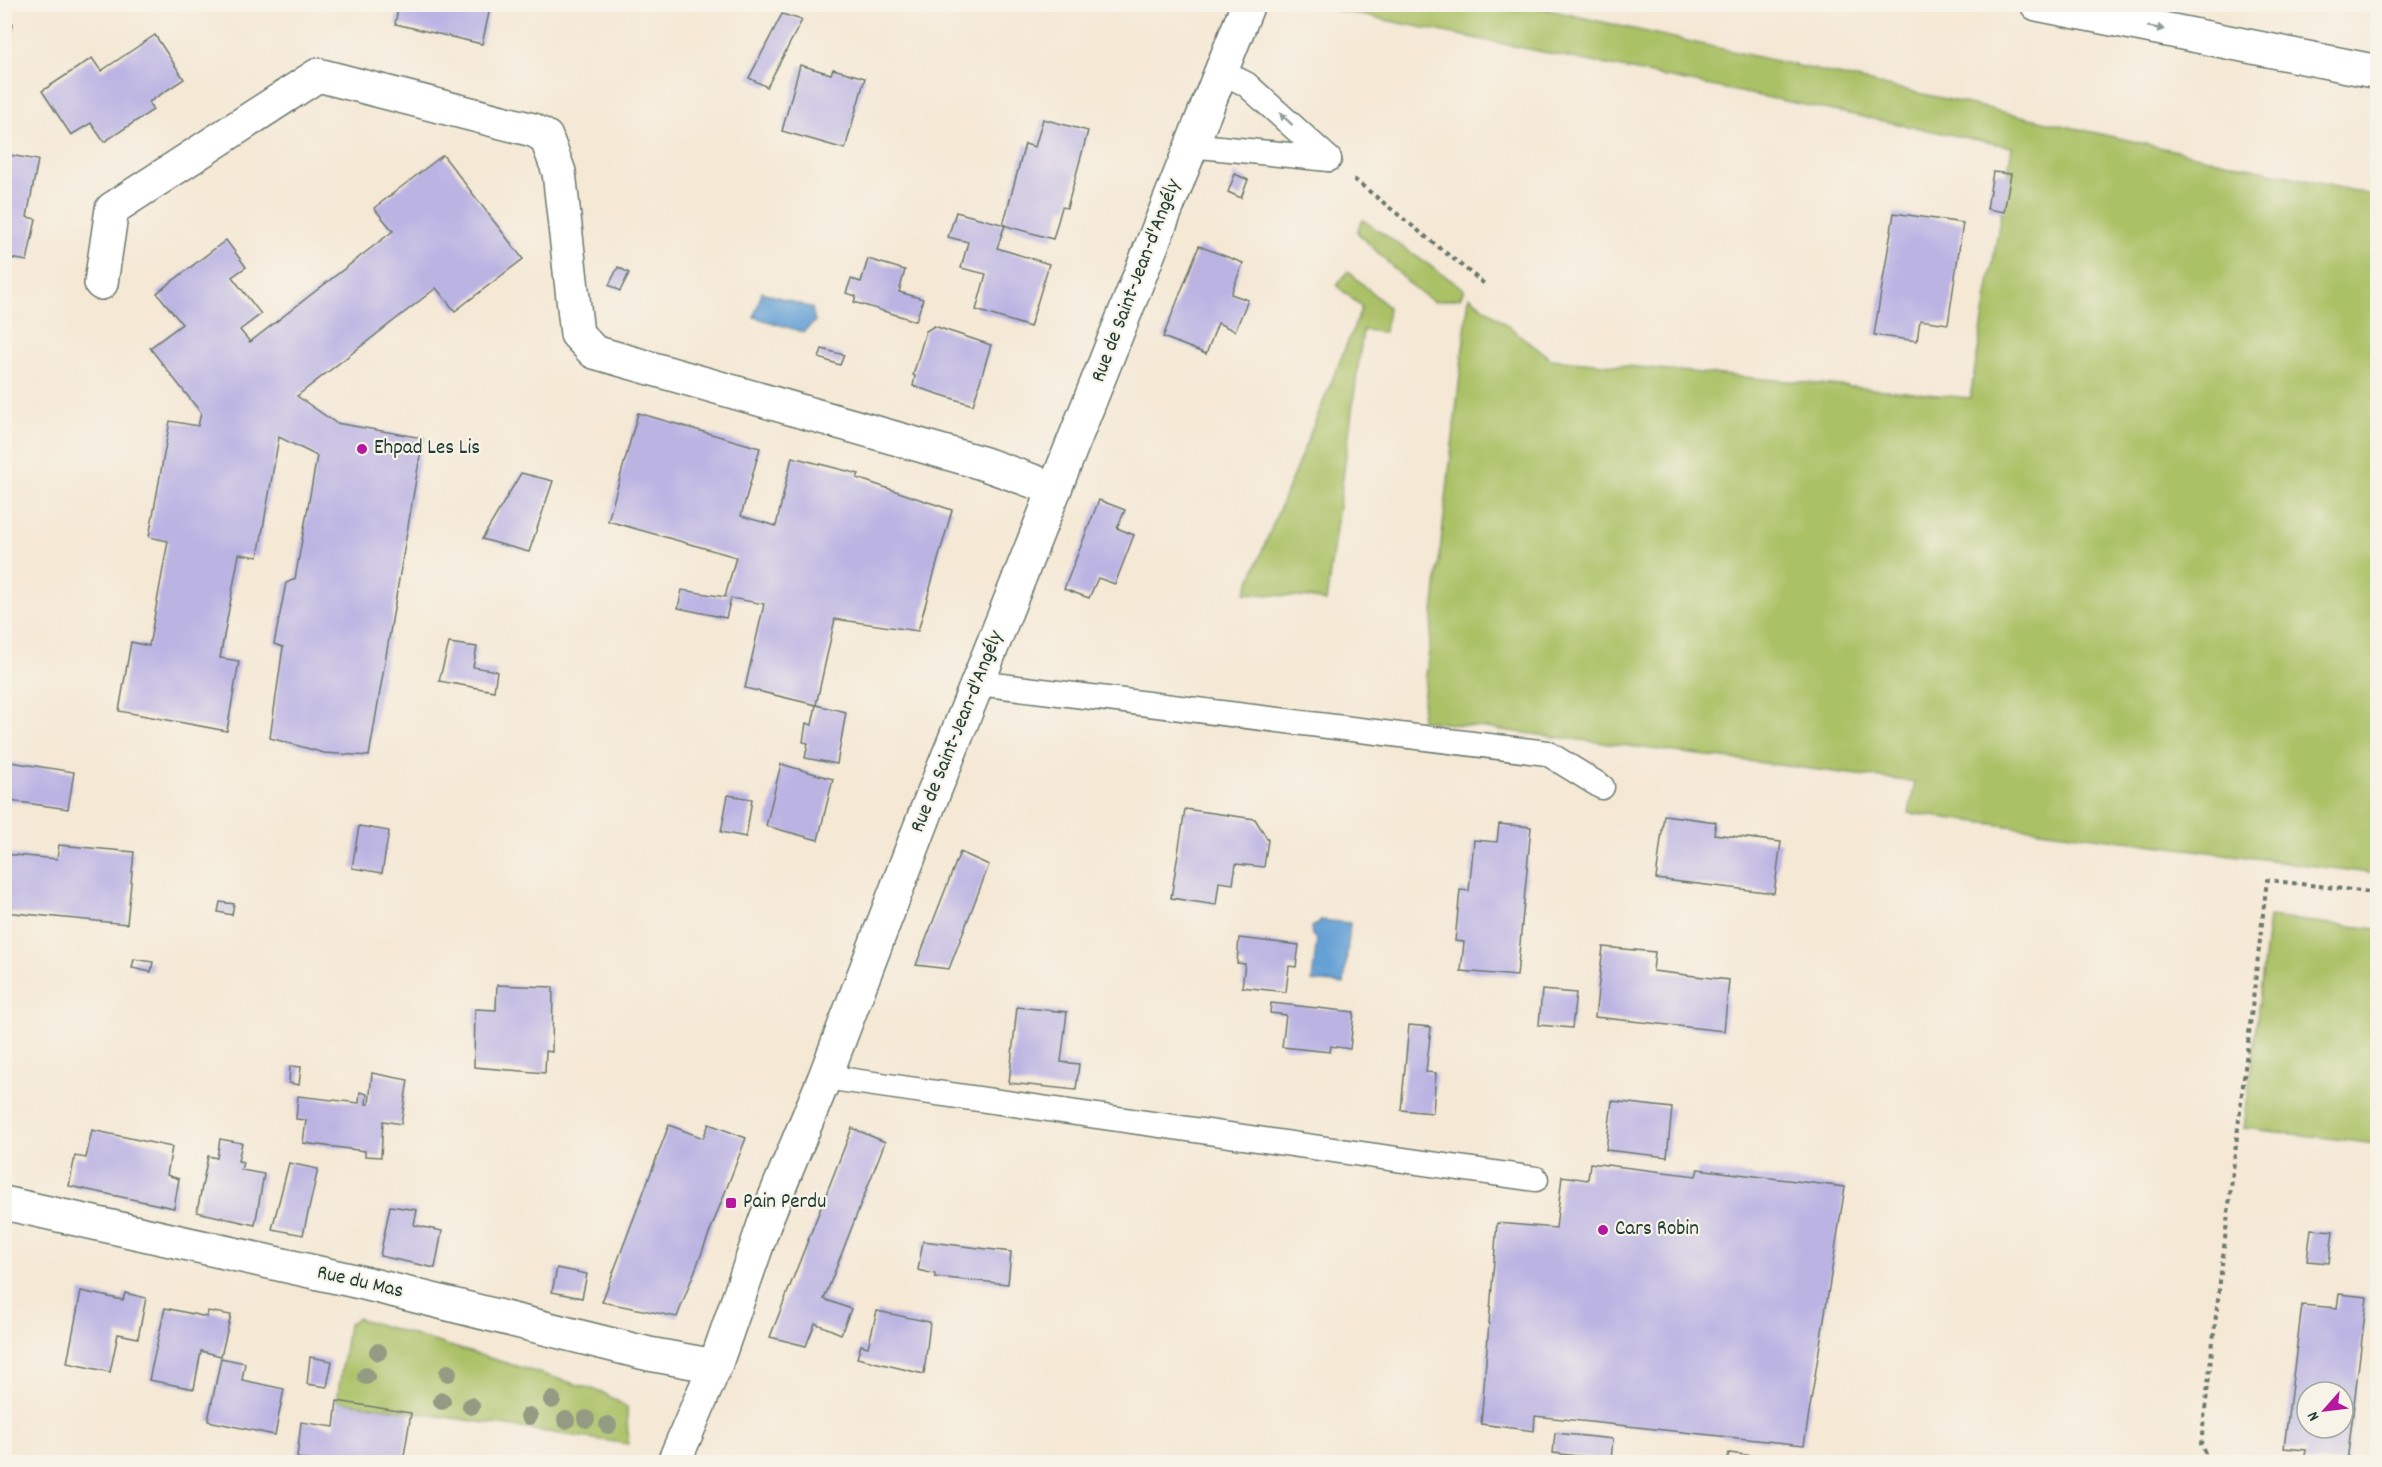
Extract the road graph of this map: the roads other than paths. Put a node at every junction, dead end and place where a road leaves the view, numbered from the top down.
1 (1248, 4) edge
2 (2037, 4) edge
3 (2343, 66) junction
4 (1220, 71) junction
5 (2378, 72) edge
6 (2378, 90) edge
7 (1190, 145) junction
8 (101, 283) dead end
9 (1055, 489) junction
10 (978, 683) junction
11 (1602, 787) dead end
12 (825, 1077) junction
13 (1536, 1179) dead end
14 (4, 1203) edge
15 (715, 1366) junction
16 (674, 1462) edge

1 - 4 main road, Rue de Saint-Jean-d'Angély
2 -> 3 main road
3 - 5 main road
3 - 6 main road
4 - 7 main road, Rue de Saint-Jean-d'Angély
7 -> 4 lane
7 - 9 main road, Rue de Saint-Jean-d'Angély
8 - 9 main road
9 - 10 main road, Rue de Saint-Jean-d'Angély
10 - 11 lane
10 - 12 main road, Rue de Saint-Jean-d'Angély
12 - 13 lane
12 - 15 main road, Rue de Saint-Jean-d'Angély
14 - 15 main road, Rue du Mas
15 - 16 main road, Rue de Saint-Jean-d'Angély

